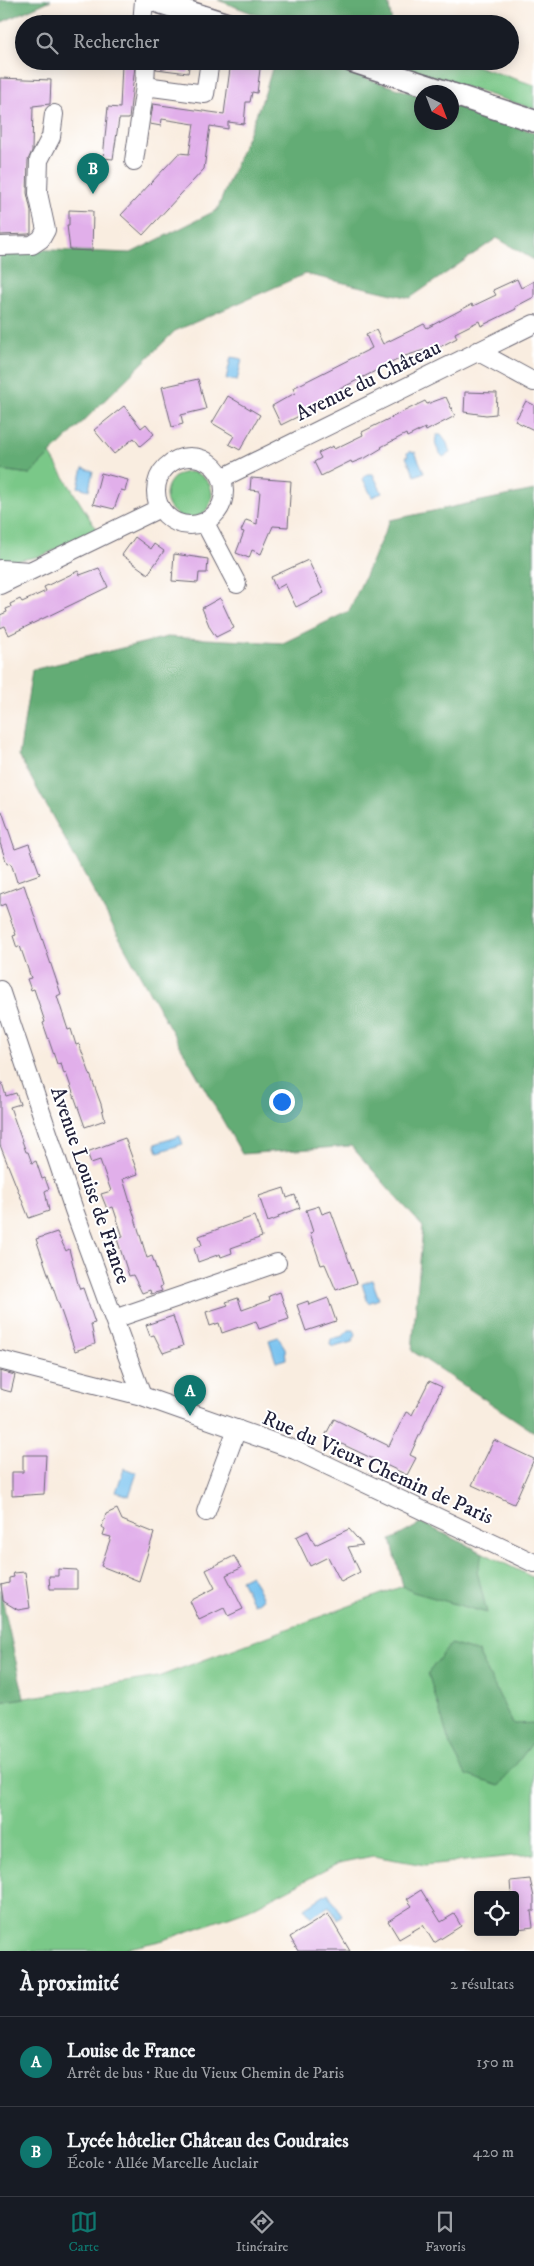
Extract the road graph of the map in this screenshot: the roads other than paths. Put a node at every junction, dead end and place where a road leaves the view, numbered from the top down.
1 (144, 0) edge
2 (152, 0) edge
3 (143, 15) edge
4 (199, 15) edge
5 (147, 70) edge
6 (209, 70) edge
7 (379, 70) edge
8 (425, 85) edge
9 (146, 86) junction
10 (459, 96) edge
11 (54, 114) dead end
12 (534, 121) edge
13 (134, 161) dead end
14 (0, 246) edge
15 (534, 324) edge
16 (477, 351) junction
17 (534, 382) edge
18 (222, 478) junction
19 (160, 508) junction
20 (205, 523) junction
21 (0, 569) edge
22 (30, 571) junction
23 (237, 584) dead end
24 (0, 585) edge
25 (0, 990) edge
26 (277, 1263) dead end
27 (114, 1319) junction
28 (0, 1360) edge
29 (142, 1396) junction
30 (237, 1429) junction
31 (206, 1512) dead end
32 (534, 1563) edge

1 - 3 street
2 - 4 main road
5 - 9 street
6 - 9 street
7 - 8 main road
9 - 13 street
10 - 12 main road
11 - 14 street
15 - 16 street, Avenue du Château
16 - 17 street
16 - 18 street, Avenue du Château
18 - 19 street
18 - 20 street
19 - 20 street
19 - 22 street
20 - 23 street
21 - 22 street
22 - 24 street
25 - 27 street, Avenue Louise de France
26 - 27 street
27 - 29 street, Avenue Louise de France
28 - 29 street, Rue du Vieux Chemin de Paris
29 - 30 street, Rue du Vieux Chemin de Paris
30 - 31 street
30 - 32 street, Rue du Vieux Chemin de Paris

